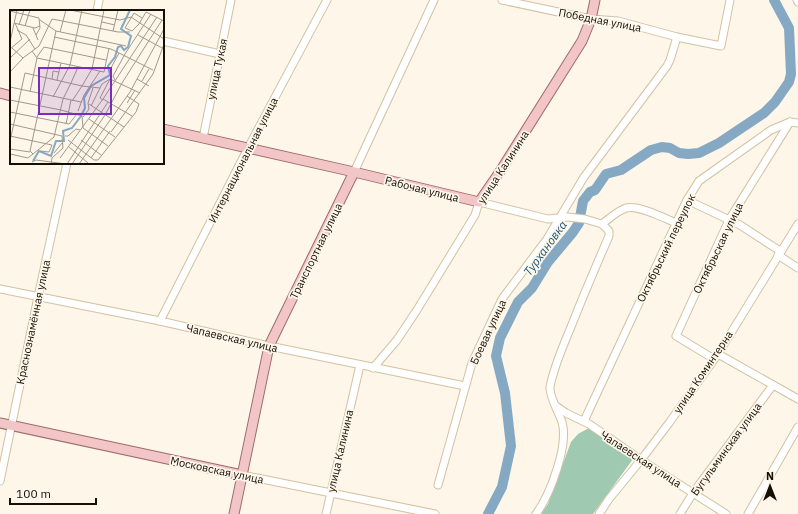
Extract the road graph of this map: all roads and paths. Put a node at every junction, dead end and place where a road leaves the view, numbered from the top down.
1 (99, 0) edge
2 (231, 0) edge
3 (327, 0) edge
4 (434, 0) edge
5 (502, 0) edge
6 (595, 0) edge
7 (730, 0) edge
8 (97, 10) edge
9 (591, 19) junction
10 (677, 37) junction
11 (164, 41) edge
12 (220, 54) junction
13 (0, 93) edge
14 (10, 96) edge
15 (790, 122) junction
16 (798, 123) edge
17 (164, 129) edge
18 (202, 138) junction
19 (248, 148) junction
20 (67, 164) edge
21 (354, 172) junction
22 (687, 200) junction
23 (479, 202) junction
24 (561, 218) junction
25 (729, 220) junction
26 (676, 223) junction
27 (602, 224) junction
28 (798, 224) edge
29 (779, 253) junction
30 (798, 268) edge
31 (0, 289) edge
32 (38, 297) junction
33 (160, 322) junction
34 (269, 346) junction
35 (716, 356) junction
36 (360, 365) junction
37 (373, 368) junction
38 (773, 385) junction
39 (465, 386) junction
40 (798, 399) edge
41 (556, 406) junction
42 (584, 421) junction
43 (0, 423) edge
44 (11, 426) junction
45 (798, 427) edge
46 (641, 460) junction
47 (242, 475) junction
48 (0, 481) edge
49 (438, 485) dead end
50 (331, 493) junction
51 (693, 493) junction
52 (423, 513) edge
53 (234, 514) edge
54 (326, 514) edge
55 (435, 514) edge
56 (536, 514) edge
57 (598, 514) edge
58 (680, 514) edge
59 (726, 514) edge
60 (748, 514) edge

1 - 8 street
2 - 12 street, улица Тукая
3 - 19 street, Интернациональная улица
4 - 21 street, Транспортная улица
5 - 9 street, Победная улица
6 - 9 main road, улица Калинина
7 - 10 street, Победная улица
9 - 10 street, Победная улица
9 - 23 main road, улица Калинина
10 - 24 street, Боевая улица
11 - 12 street
12 - 18 street, улица Тукая
13 - 14 main road
15 - 16 street, Октябрьский переулок
15 - 22 street, Октябрьский переулок
15 - 25 street, Октябрьская улица
17 - 18 main road, Рабочая улица
18 - 19 main road, Рабочая улица
19 - 21 main road, Рабочая улица
19 - 33 street, Интернациональная улица
20 - 32 street, Краснознамённая улица
21 - 23 main road, Рабочая улица
21 - 34 main road, Транспортная улица
22 - 25 street
22 - 26 street, Октябрьский переулок
23 - 24 street, Рабочая улица
23 - 37 street, улица Калинина
24 - 27 street, Рабочая улица
24 - 39 street, Боевая улица
25 - 29 street
25 - 35 street, Октябрьская улица
26 - 27 street
26 - 42 street, Октябрьский переулок
27 - 41 street
28 - 29 street, улица Коминтерна
29 - 30 street
29 - 35 street, улица Коминтерна
31 - 32 street, Чапаевская улица
32 - 33 street, Чапаевская улица
32 - 44 street, Краснознамённая улица
33 - 34 street, Чапаевская улица
34 - 36 street, Чапаевская улица
34 - 47 main road, Транспортная улица
35 - 38 street
35 - 46 street, улица Коминтерна
36 - 37 street, Чапаевская улица
36 - 50 street, улица Калинина
37 - 39 street, Чапаевская улица
38 - 40 street
38 - 51 street, Бугульминская улица
39 - 49 street, Боевая улица
41 - 42 street, Чапаевская улица
41 - 56 street
42 - 46 street, Чапаевская улица
43 - 44 main road, Московская улица
44 - 47 main road, Московская улица
44 - 48 street, Краснознамённая улица
45 - 60 street
46 - 51 street, Чапаевская улица
46 - 57 street, улица Коминтерна
47 - 50 street, Московская улица
47 - 53 main road, Транспортная улица
50 - 52 street, Московская улица
50 - 54 street, улица Калинина
51 - 58 street, Бугульминская улица
51 - 59 street, Чапаевская улица
52 - 55 street, Московская улица

